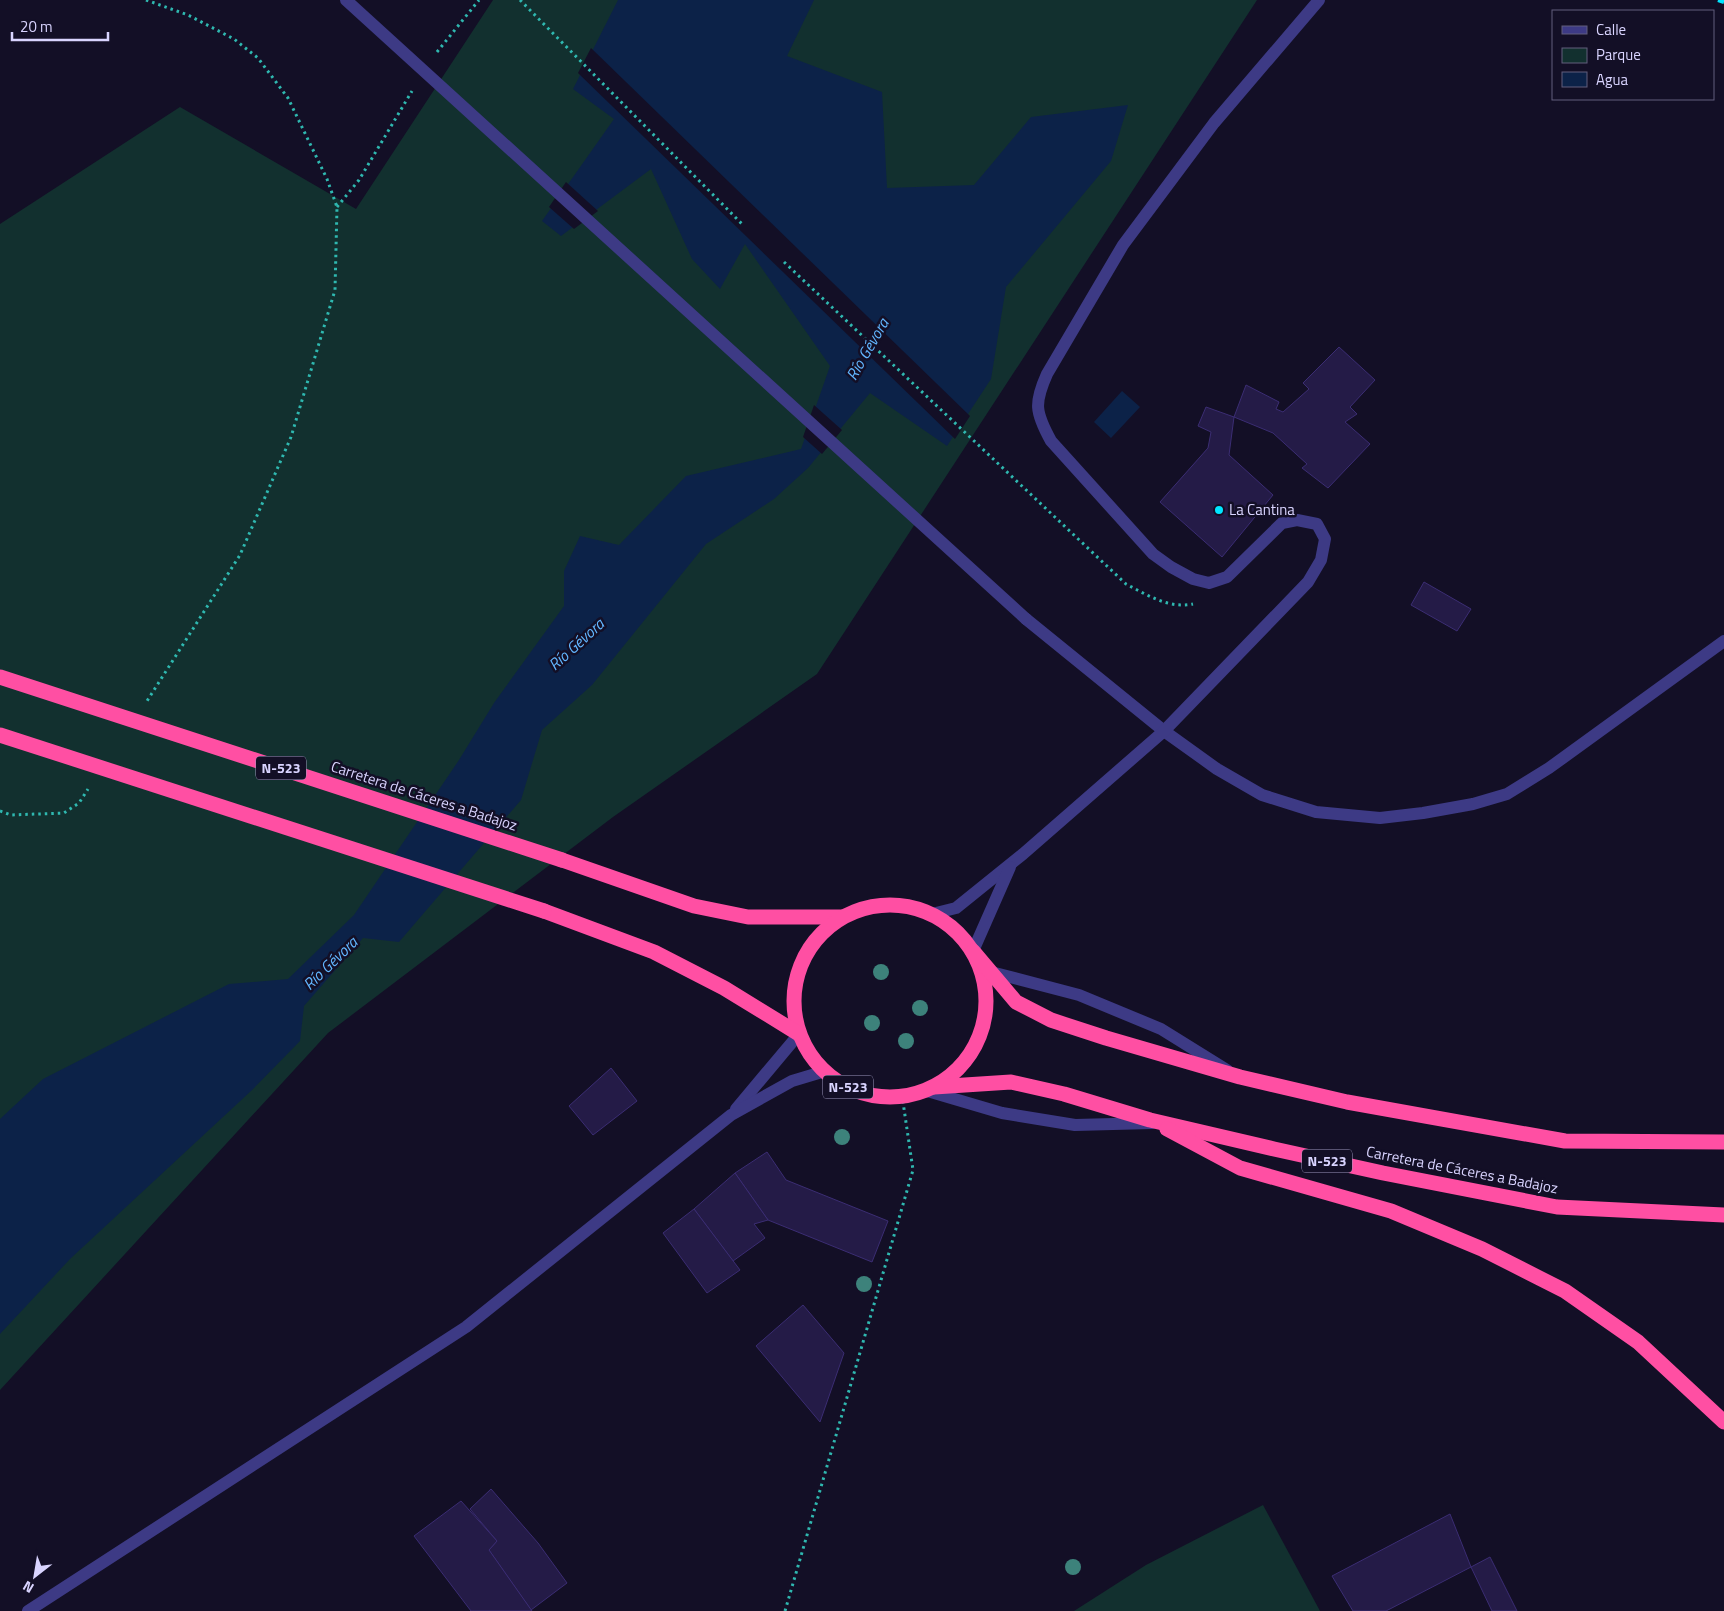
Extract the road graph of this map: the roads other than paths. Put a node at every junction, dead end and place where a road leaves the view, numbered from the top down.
1 (346, 0) edge
2 (1319, 0) edge
3 (1724, 640) edge
4 (0, 677) edge
5 (1164, 731) junction
6 (0, 735) edge
7 (1011, 863) junction
8 (932, 914) junction
9 (842, 917) junction
10 (972, 951) junction
11 (991, 972) junction
12 (799, 1034) junction
13 (822, 1072) junction
14 (1240, 1077) junction
15 (929, 1088) junction
16 (731, 1115) junction
17 (1153, 1121) junction
18 (1724, 1142) edge
19 (1724, 1215) edge
20 (1724, 1422) edge
21 (28, 1611) edge

1 - 5 street, bridge
2 - 5 street
3 - 5 street
4 - 9 highway, Carretera de Cáceres a Badajoz / N-523, bridge
5 - 7 street
6 - 12 highway, bridge
7 - 8 street
7 - 10 street
8 - 9 highway, N-523
8 - 10 highway, N-523
9 - 12 highway, N-523
10 - 11 highway, N-523
10 - 15 highway, N-523
11 - 14 street
11 - 14 highway, N-523
12 - 13 highway, N-523
12 - 16 street
13 - 15 highway, N-523
13 - 16 street
14 - 18 highway, N-523
15 - 17 street
15 - 17 highway, Carretera de Cáceres a Badajoz / N-523
16 - 21 street
17 - 19 highway, Carretera de Cáceres a Badajoz / N-523
17 - 20 highway

